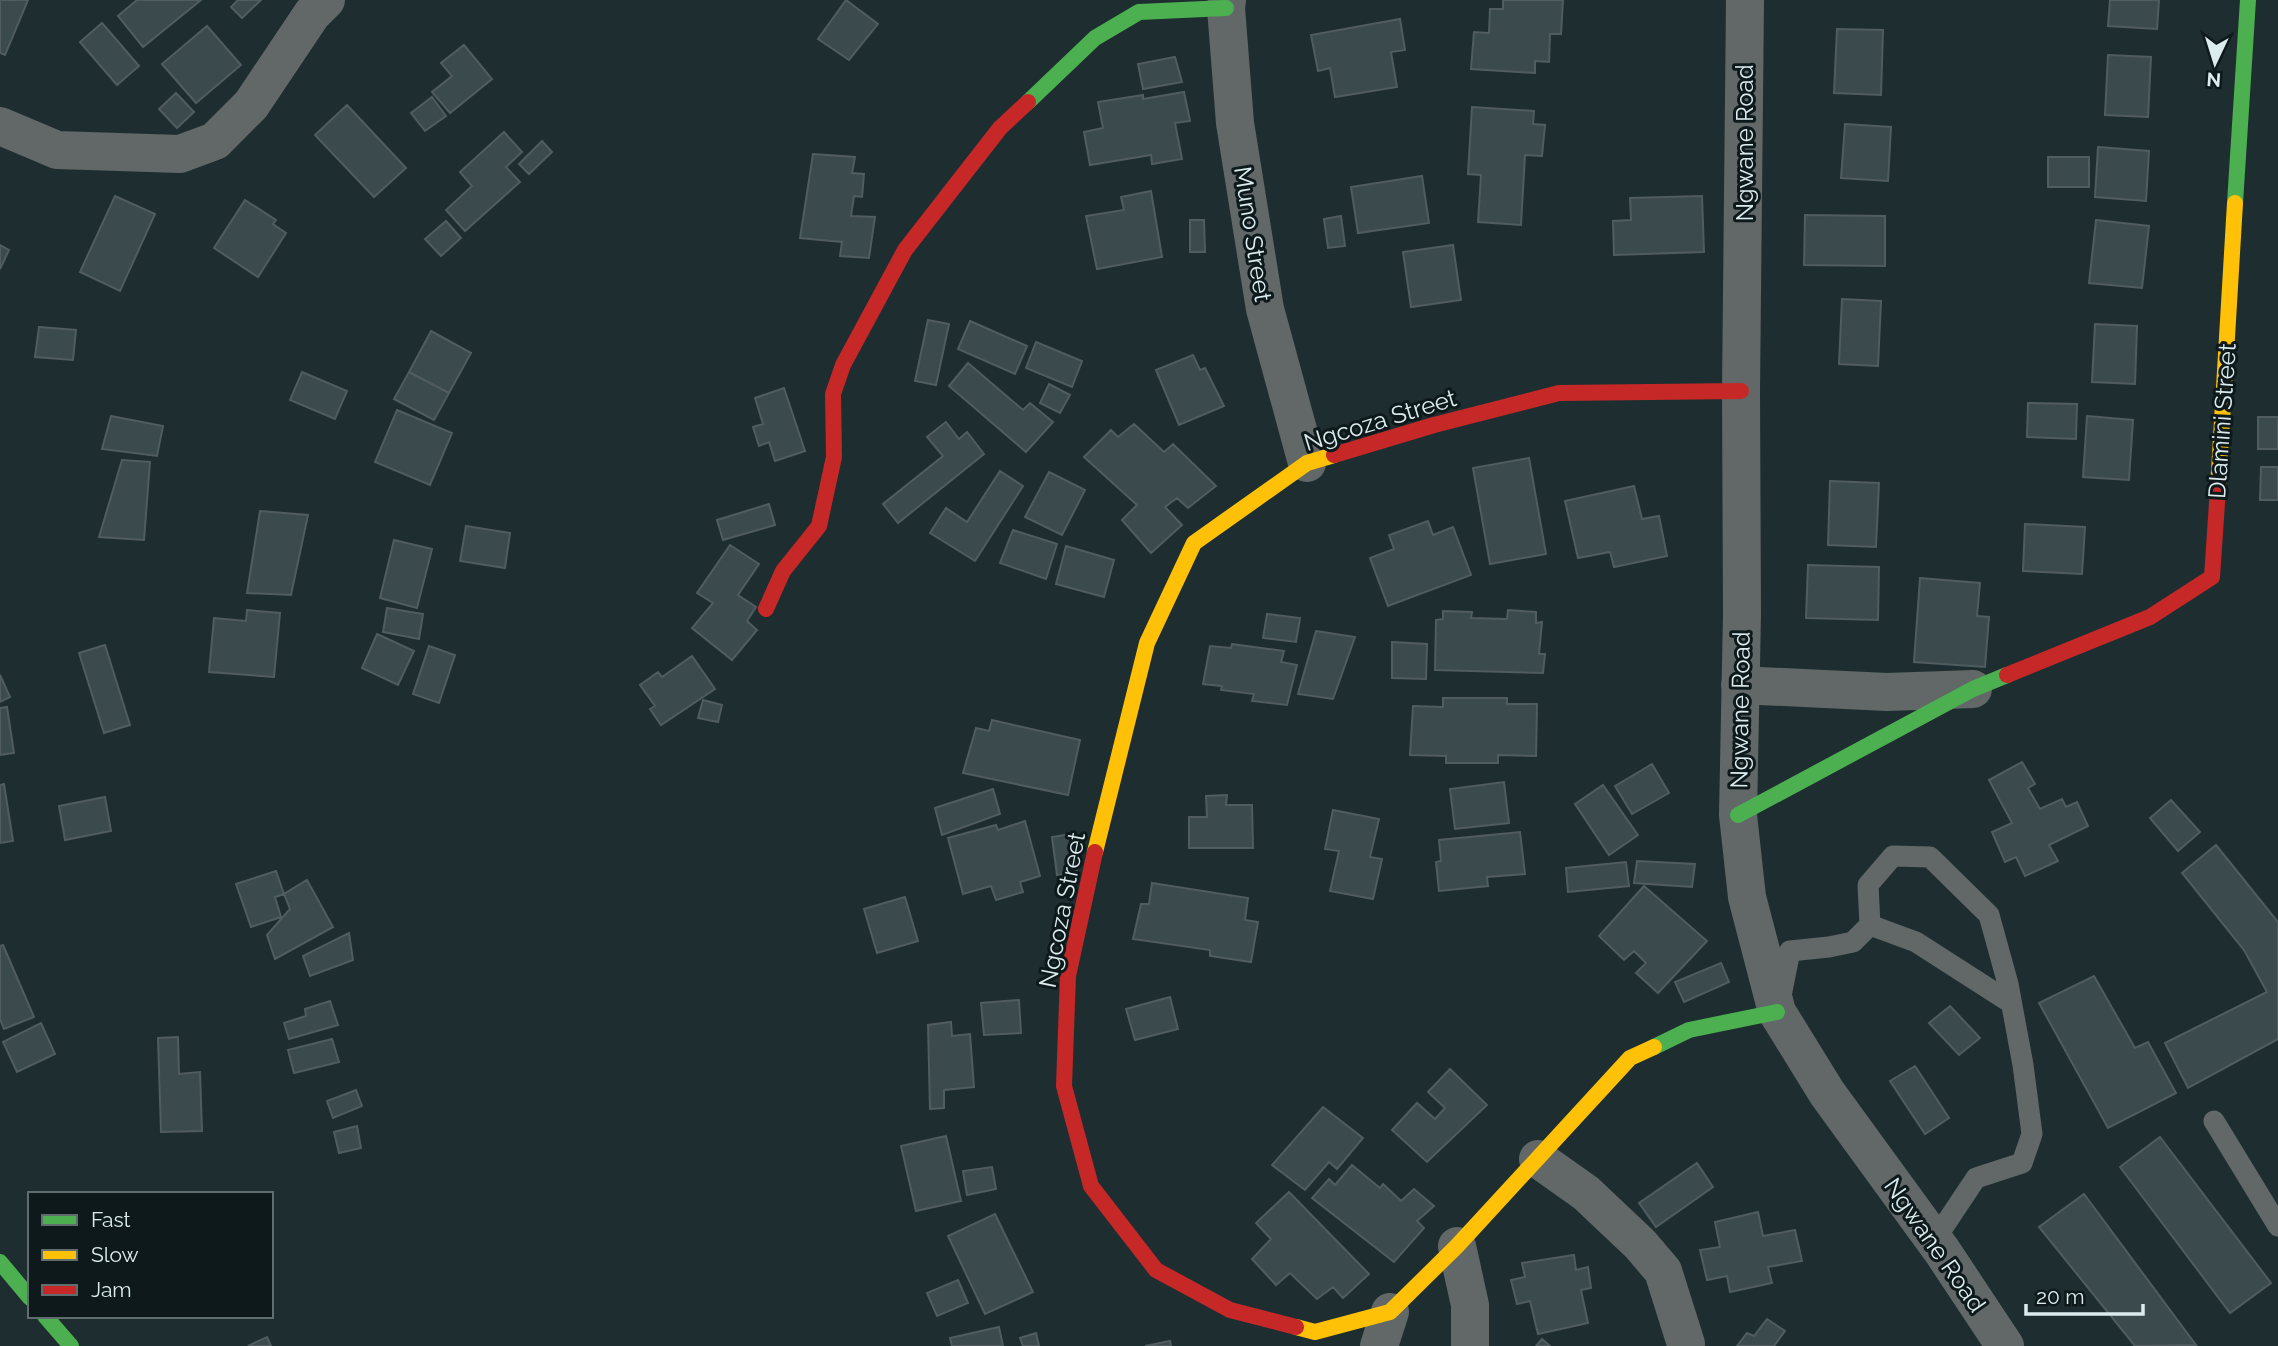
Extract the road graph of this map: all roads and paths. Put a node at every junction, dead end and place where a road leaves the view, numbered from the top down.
1 (326, 0) edge
2 (1745, 0) edge
3 (2248, 0) edge
4 (1226, 4) edge
5 (0, 126) edge
6 (1741, 391) junction
7 (1307, 463) junction
8 (766, 609) dead end
9 (1740, 685) junction
10 (1973, 688) junction
11 (1738, 815) junction
12 (1870, 925) junction
13 (2011, 1003) junction
14 (1777, 1012) junction
15 (2214, 1121) dead end
16 (1538, 1159) junction
17 (2278, 1226) edge
18 (1934, 1241) junction
19 (1457, 1246) junction
20 (0, 1262) edge
21 (28, 1296) edge
22 (48, 1318) edge
23 (1384, 1329) edge
24 (1686, 1344) dead end
25 (71, 1346) edge
26 (1470, 1346) edge
27 (2005, 1346) edge

1 - 5 street
2 - 6 street, Ngwane Road
3 - 10 street, Dlamini Street
4 - 7 street, Muno Street
4 - 8 street
6 - 7 street, Ngcoza Street
6 - 9 street, Ngwane Road
7 - 23 street, Ngcoza Street
9 - 10 street, Dlamini Street
9 - 11 street, Ngwane Road
10 - 11 street, Dlamini Street
11 - 14 street, Ngwane Road
12 - 13 lane
12 - 13 lane
12 - 14 lane
13 - 18 lane
14 - 16 street, Ngcoza Street
14 - 18 street, Ngwane Road
15 - 17 lane
16 - 19 street, Ngcoza Street
16 - 24 street
18 - 27 street, Ngwane Road
19 - 23 street, Ngcoza Street
19 - 26 street
20 - 21 street
22 - 25 street

